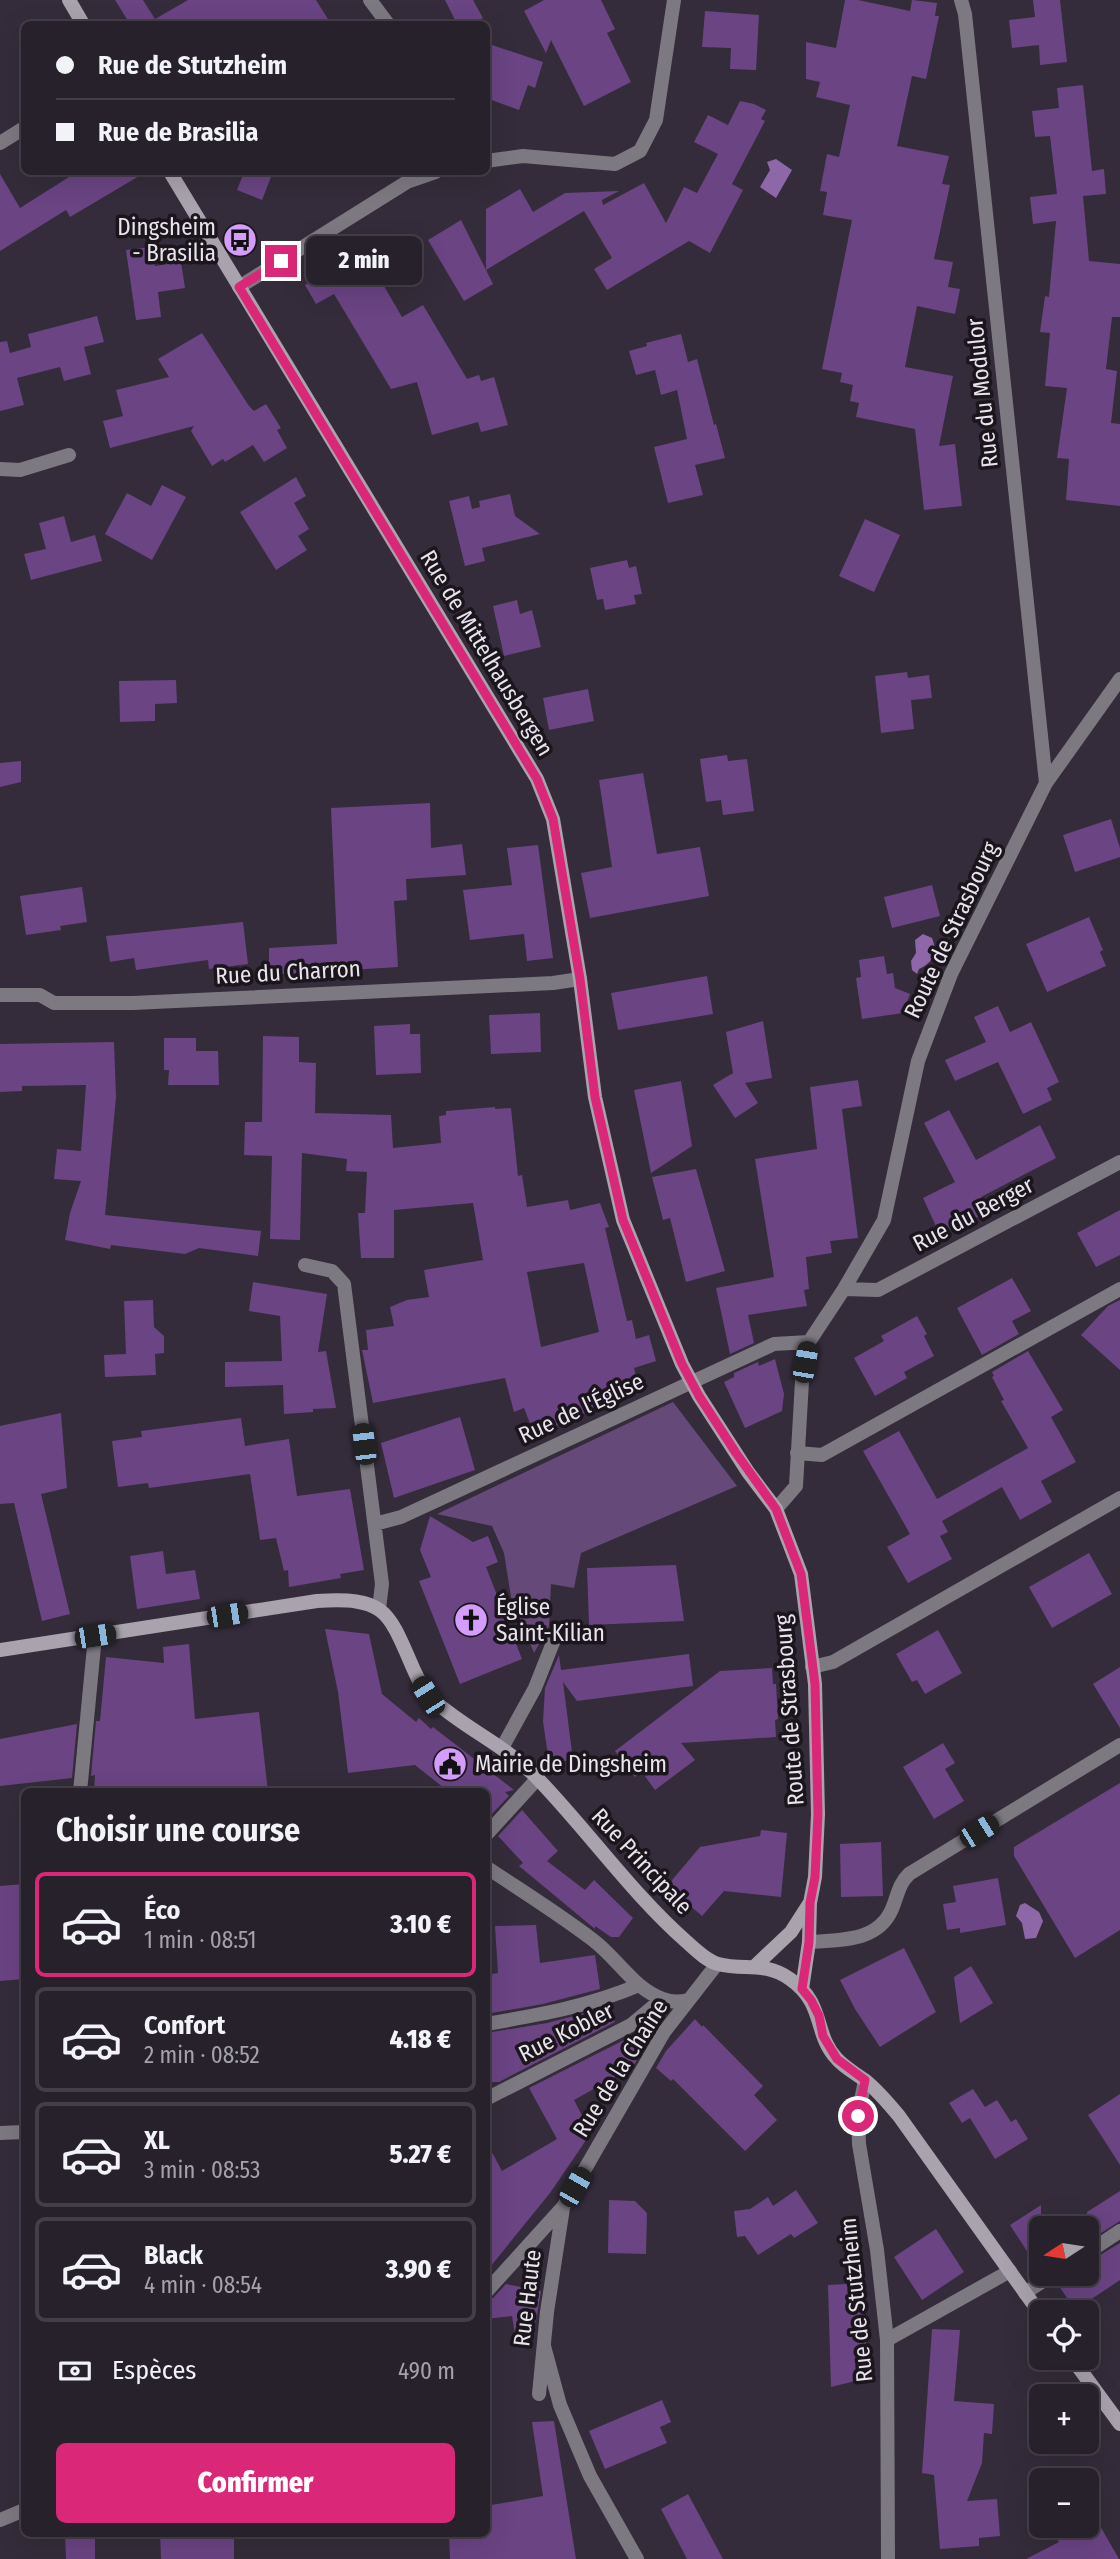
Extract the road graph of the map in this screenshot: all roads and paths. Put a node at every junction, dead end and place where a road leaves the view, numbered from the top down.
1 (69, 0) edge
2 (370, 0) edge
3 (674, 0) edge
4 (961, 0) edge
5 (81, 21) edge
6 (386, 21) edge
7 (21, 130) edge
8 (0, 143) edge
9 (490, 160) edge
10 (172, 175) edge
11 (427, 175) edge
12 (239, 287) junction
13 (69, 455) dead end
14 (0, 469) edge
15 (1120, 679) edge
16 (1046, 783) junction
17 (580, 979) junction
18 (0, 995) edge
19 (1120, 1162) edge
20 (305, 1265) dead end
21 (844, 1289) junction
22 (1120, 1289) edge
23 (808, 1342) junction
24 (692, 1382) junction
25 (797, 1453) junction
26 (1120, 1498) edge
27 (776, 1509) junction
28 (375, 1524) junction
29 (379, 1609) junction
30 (95, 1636) junction
31 (554, 1640) dead end
32 (0, 1650) edge
33 (813, 1667) junction
34 (1120, 1745) edge
35 (502, 1748) junction
36 (538, 1778) junction
37 (80, 1788) edge
38 (490, 1831) edge
39 (490, 1870) edge
40 (810, 1903) junction
41 (809, 1942) junction
42 (717, 1964) junction
43 (755, 1966) junction
44 (639, 1985) junction
45 (802, 1989) junction
46 (662, 1999) junction
47 (689, 2000) junction
48 (490, 2023) edge
49 (865, 2080) junction
50 (490, 2097) edge
51 (21, 2132) edge
52 (0, 2133) edge
53 (563, 2207) junction
54 (1120, 2231) edge
55 (1099, 2245) edge
56 (1010, 2271) junction
57 (1034, 2286) edge
58 (490, 2288) edge
59 (1025, 2292) junction
60 (1031, 2300) edge
61 (887, 2340) junction
62 (544, 2344) junction
63 (1081, 2370) edge
64 (539, 2394) dead end
65 (1120, 2424) edge
66 (21, 2512) edge
67 (0, 2520) edge
68 (637, 2559) edge
69 (888, 2559) edge

1 - 5 street
2 - 6 street
3 - 9 street
4 - 16 street, Rue du Modulor
7 - 8 street
10 - 12 street, Rue de Mittelhausbergen
11 - 12 street
12 - 17 street, Rue de Mittelhausbergen
13 - 14 street
15 - 16 street, Route de Strasbourg
16 - 21 street, Route de Strasbourg
17 - 18 street, Rue du Charron
17 - 24 street, Rue de Mittelhausbergen
19 - 21 street, Rue du Berger
20 - 28 street
21 - 23 street, Route de Strasbourg
22 - 25 street
23 - 24 street, Rue de l'Église
23 - 25 street, Route de Strasbourg
24 - 27 street, Rue de Mittelhausbergen
24 - 28 street, Rue de l'Église
25 - 27 street, Route de Strasbourg
26 - 33 street
27 - 33 street, Route de Strasbourg
28 - 29 street
29 - 30 street
29 - 35 street, Rue Principale
30 - 32 street
30 - 37 street
31 - 35 street
33 - 40 street, Route de Strasbourg
34 - 41 street
35 - 36 street, Rue Principale
36 - 38 street
36 - 42 street, Rue Principale
39 - 44 street
40 - 41 street, Route de Strasbourg
40 - 43 street, Route de Strasbourg
41 - 45 street, Route de Strasbourg
42 - 43 street
42 - 47 street, Rue de la Chaîne
43 - 45 street
44 - 46 street
44 - 48 street
45 - 49 street
46 - 47 street
46 - 50 street, Rue Kobler
47 - 53 street, Rue de la Chaîne
49 - 56 street
49 - 61 street, Rue de Stutzheim
51 - 52 street
53 - 58 street, Rue de la Chaîne
53 - 62 street, Rue Haute
54 - 55 street
56 - 59 street
56 - 61 street
57 - 59 street
59 - 60 street
61 - 69 street, Rue de Stutzheim
62 - 64 street, Rue Haute
62 - 68 street
63 - 65 street
66 - 67 street

